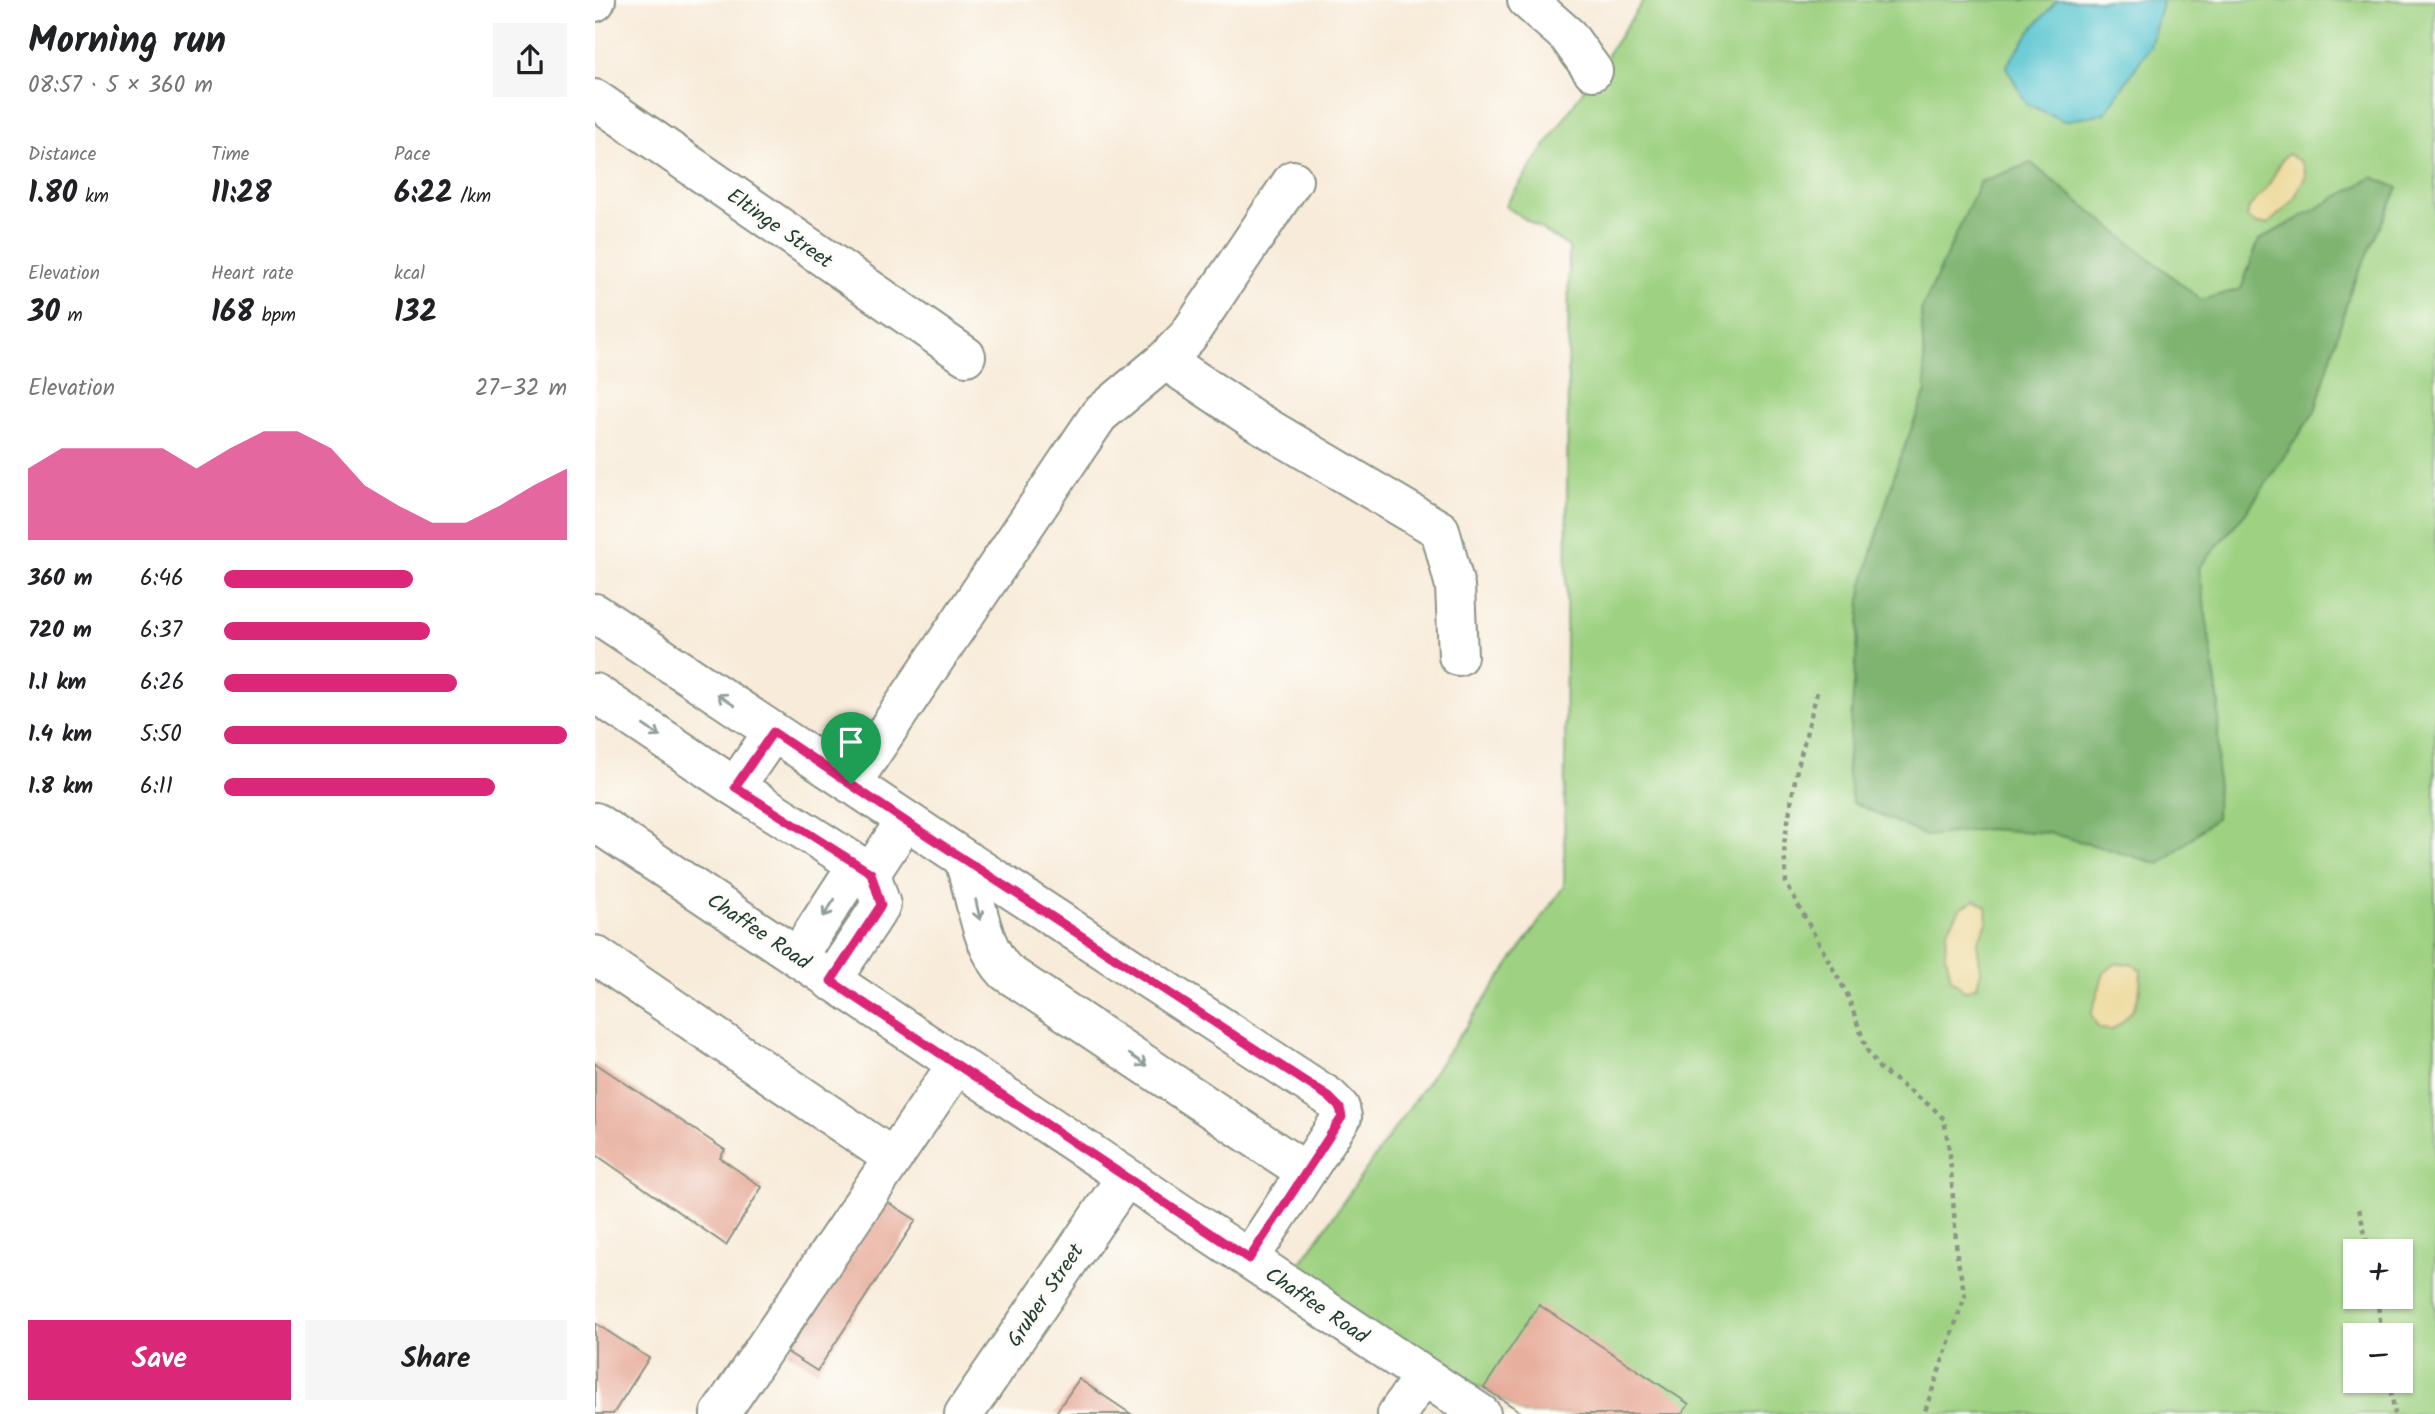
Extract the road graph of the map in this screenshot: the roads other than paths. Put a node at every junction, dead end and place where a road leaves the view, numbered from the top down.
1 (1527, 0) edge
2 (1593, 71) dead end
3 (595, 99) edge
4 (1293, 180) dead end
5 (966, 356) dead end
6 (1165, 360) junction
7 (595, 613) edge
8 (1458, 656) dead end
9 (595, 693) edge
10 (773, 732) junction
11 (851, 784) junction
12 (735, 787) junction
13 (905, 821) junction
14 (595, 822) edge
15 (963, 858) junction
16 (871, 873) junction
17 (595, 955) edge
18 (798, 956) junction
19 (831, 981) junction
20 (957, 1064) junction
21 (893, 1158) junction
22 (1306, 1172) junction
23 (1126, 1177) junction
24 (1249, 1259) junction
25 (1423, 1376) junction
26 (720, 1414) edge
27 (964, 1414) edge
28 (1397, 1414) edge
29 (1481, 1414) edge

1 - 2 street
3 - 5 street, Eltinge Street
4 - 6 street
6 - 8 street
6 - 11 street
10 -> 7 street
9 -> 12 street
10 - 11 street
10 - 12 street
11 - 13 street
12 - 16 street
13 - 15 street
13 - 16 street
14 - 18 street, Chaffee Road
15 -> 22 street
15 - 22 street
16 -> 18 street
16 - 19 street
17 - 21 street
18 - 19 street, Chaffee Road
19 - 20 street, Chaffee Road
20 - 21 street
20 - 23 street, Chaffee Road
21 - 26 street
22 - 24 street
23 - 24 street, Chaffee Road
23 - 27 street, Gruber Street
24 - 25 street, Chaffee Road
25 - 28 street
25 - 29 street, Chaffee Road

